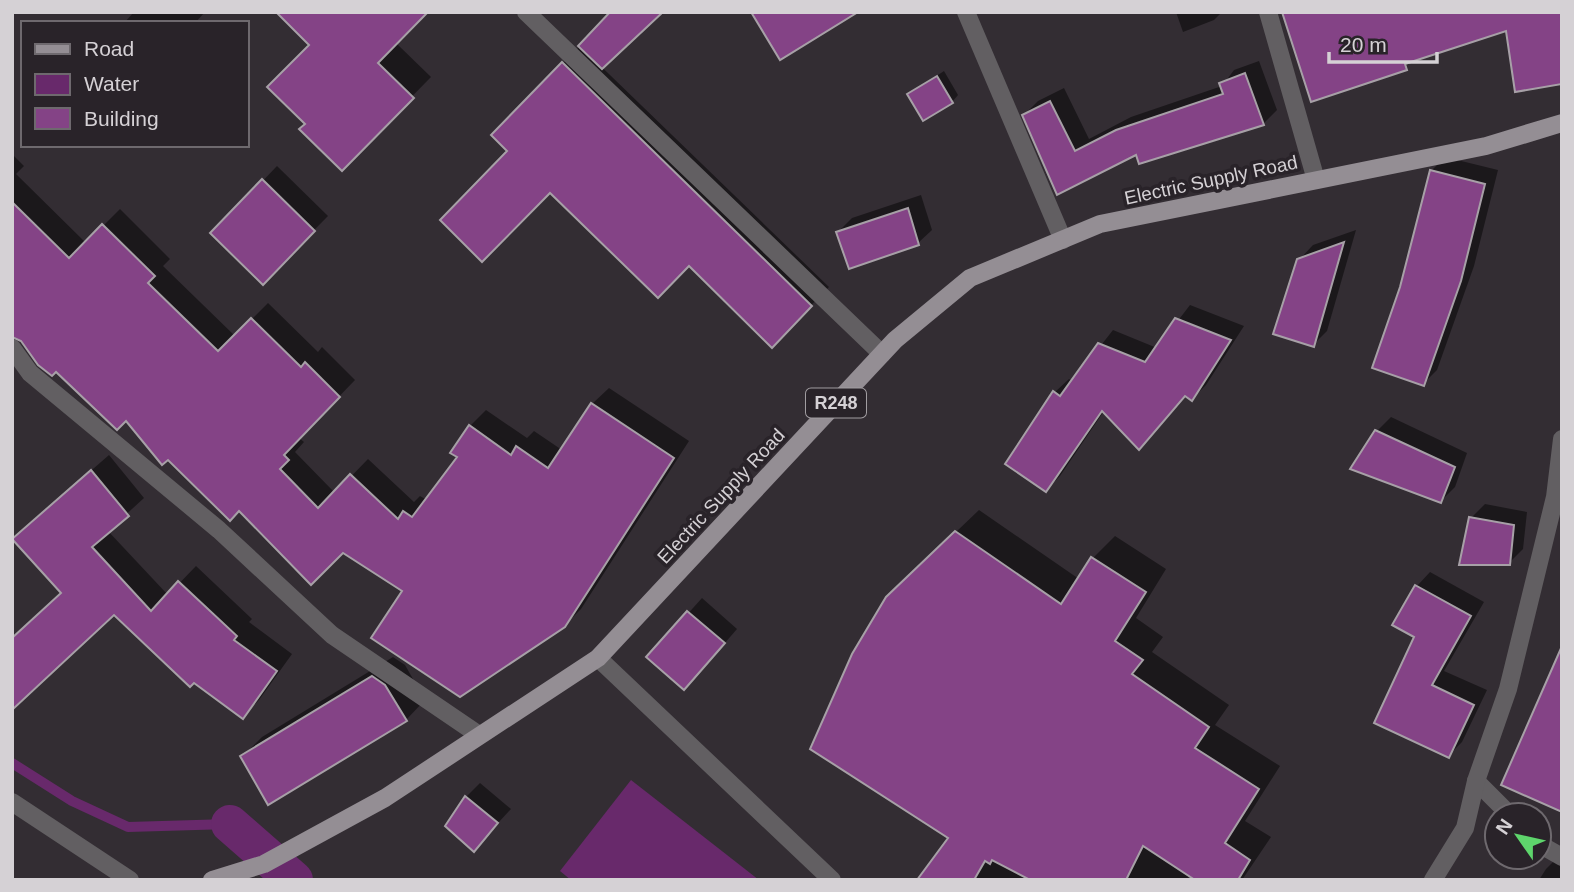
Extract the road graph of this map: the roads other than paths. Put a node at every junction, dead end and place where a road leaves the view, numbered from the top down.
1 (526, 12) edge
2 (966, 12) edge
3 (1268, 12) edge
4 (1562, 123) edge
5 (1316, 180) junction
6 (1063, 240) junction
7 (12, 348) edge
8 (882, 354) junction
9 (1562, 439) edge
10 (598, 658) junction
11 (479, 735) junction
12 (1476, 781) junction
13 (1496, 801) edge
14 (12, 802) edge
15 (130, 880) edge
16 (212, 880) edge
17 (832, 880) edge
18 (1433, 880) edge

1 - 8 street
2 - 6 street
3 - 5 street
4 - 5 main road, Electric Supply Road / R248
5 - 6 main road, Electric Supply Road / R248
6 - 8 main road, Electric Supply Road / R248
7 - 11 street
8 - 10 main road, Electric Supply Road / R248
9 - 12 street
10 - 11 main road, Electric Supply Road / R248
10 - 17 street
11 - 16 main road, Electric Supply Road / R248
12 - 13 street
12 - 18 street
14 - 15 street

